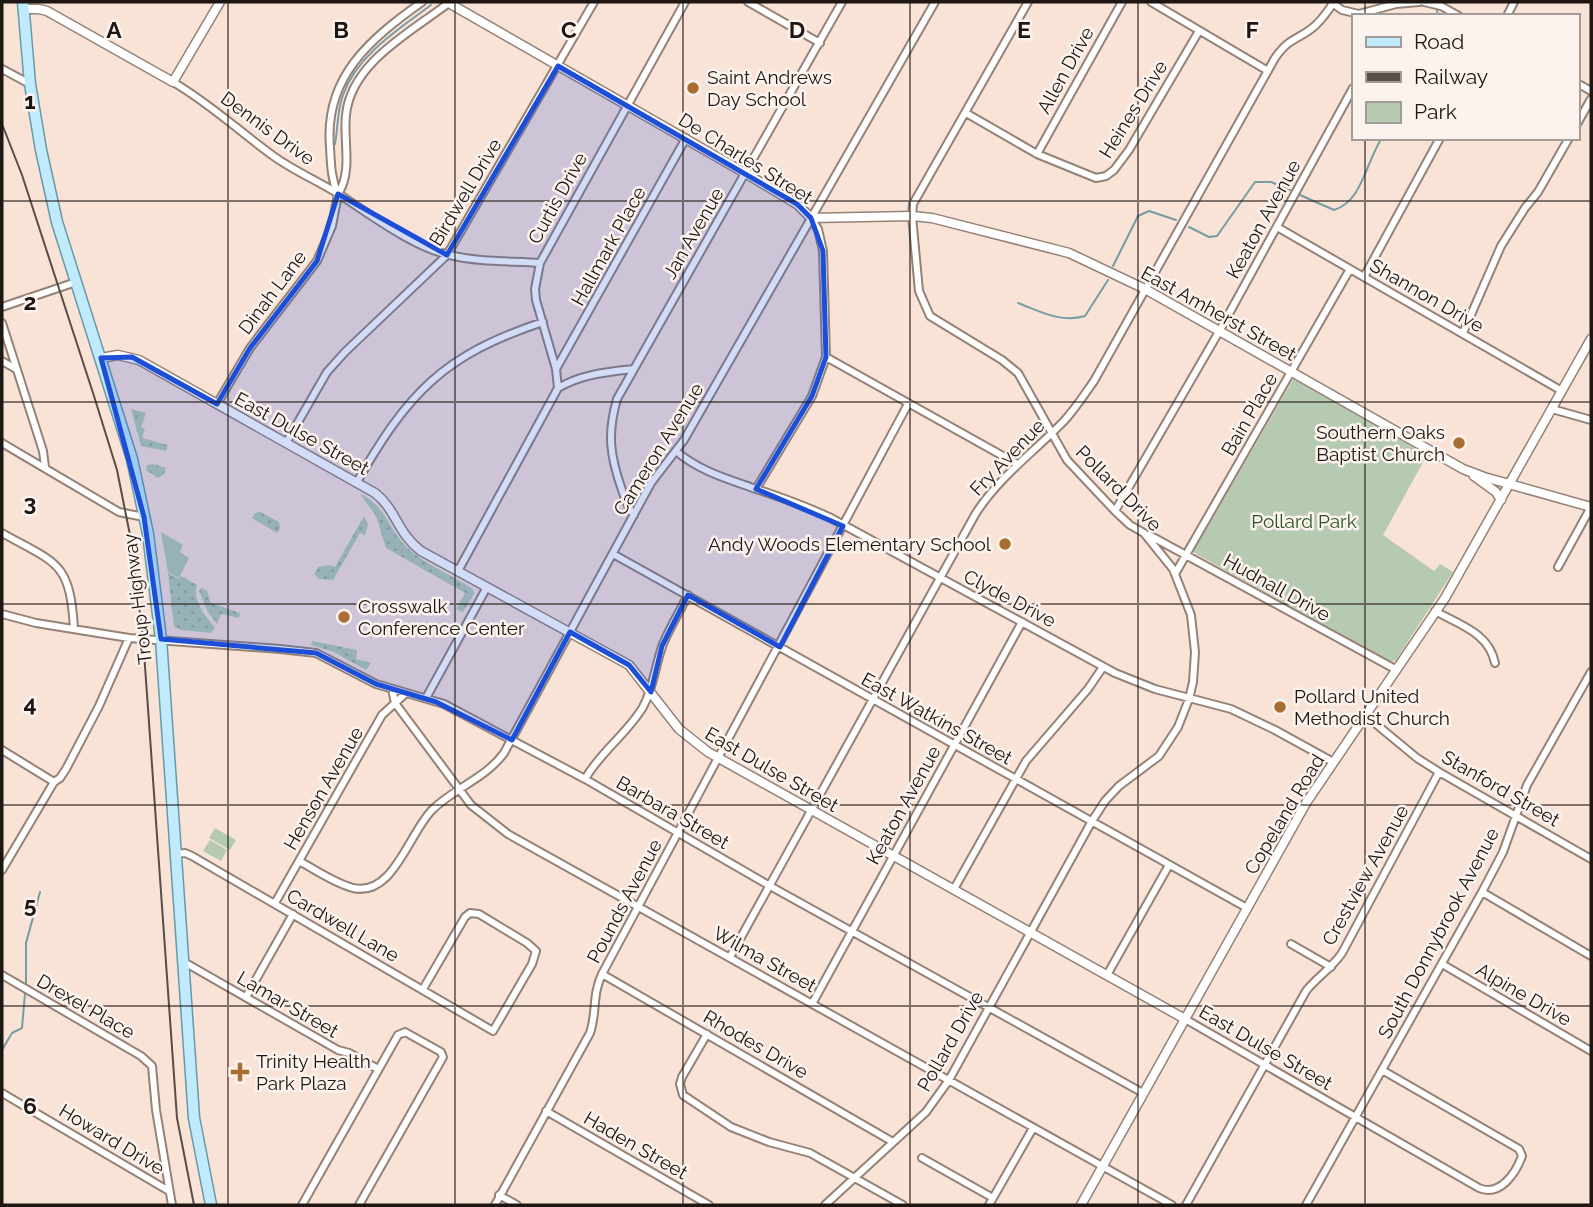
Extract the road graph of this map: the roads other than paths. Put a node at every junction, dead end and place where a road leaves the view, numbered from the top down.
1 (220, 2) edge
2 (422, 2) edge
3 (449, 2) edge
4 (594, 2) edge
5 (685, 2) edge
6 (748, 2) edge
7 (842, 2) edge
8 (935, 2) edge
9 (1028, 2) edge
10 (1122, 2) edge
11 (1151, 2) edge
12 (1332, 2) edge
13 (1419, 2) edge
14 (1424, 2) edge
15 (1396, 4) junction
16 (23, 5) edge
17 (1394, 14) edge
18 (1455, 14) edge
19 (1199, 31) junction
20 (820, 43) junction
21 (558, 66) junction
22 (2, 68) edge
23 (1268, 71) junction
24 (173, 82) junction
25 (30, 84) junction
26 (1352, 90) edge
27 (1591, 99) edge
28 (628, 106) junction
29 (966, 113) junction
30 (1579, 120) edge
31 (686, 138) junction
32 (1439, 140) edge
33 (1568, 140) edge
34 (1037, 154) junction
35 (745, 173) junction
36 (338, 194) junction
37 (912, 216) junction
38 (811, 218) junction
39 (1277, 227) junction
40 (447, 255) junction
41 (540, 263) junction
42 (1350, 269) junction
43 (1364, 277) junction
44 (76, 282) junction
45 (1145, 289) junction
46 (2, 307) edge
47 (542, 322) junction
48 (2, 323) edge
49 (1220, 330) junction
50 (1463, 333) junction
51 (1591, 339) edge
52 (826, 357) junction
53 (101, 358) junction
54 (2, 361) edge
55 (16, 369) junction
56 (556, 369) junction
57 (634, 369) junction
58 (1292, 371) junction
59 (558, 388) junction
60 (1562, 391) junction
61 (217, 404) junction
62 (908, 404) junction
63 (1552, 409) junction
64 (1591, 420) edge
65 (1052, 433) junction
66 (2, 443) edge
67 (286, 443) junction
68 (676, 451) junction
69 (1017, 464) junction
70 (45, 467) junction
71 (1469, 472) junction
72 (357, 482) junction
73 (1510, 485) junction
74 (757, 489) junction
75 (1501, 500) junction
76 (1591, 507) edge
77 (1115, 511) junction
78 (634, 515) junction
79 (144, 517) junction
80 (843, 526) junction
81 (2, 533) edge
82 (1144, 533) junction
83 (613, 554) junction
84 (1186, 555) junction
85 (1558, 566) dead end
86 (458, 571) junction
87 (1175, 574) junction
88 (939, 578) junction
89 (487, 587) junction
90 (688, 595) junction
91 (1436, 611) junction
92 (2, 614) edge
93 (1022, 622) junction
94 (74, 629) junction
95 (570, 632) junction
96 (129, 638) junction
97 (161, 639) junction
98 (779, 647) junction
99 (1495, 663) dead end
100 (1103, 667) junction
101 (1395, 669) junction
102 (1591, 673) edge
103 (392, 689) junction
104 (651, 692) junction
105 (406, 693) junction
106 (426, 698) junction
107 (873, 699) junction
108 (1189, 699) junction
109 (394, 703) junction
110 (1365, 715) junction
111 (512, 740) junction
112 (954, 744) junction
113 (2, 750) edge
114 (719, 758) junction
115 (1333, 762) junction
116 (1439, 772) junction
117 (585, 779) junction
118 (1015, 780) junction
119 (54, 782) junction
120 (459, 790) junction
121 (811, 810) junction
122 (1516, 816) junction
123 (1092, 821) junction
124 (678, 834) junction
125 (175, 854) junction
126 (893, 856) junction
127 (1591, 858) edge
128 (4, 859) edge
129 (299, 861) junction
130 (1169, 865) junction
131 (2, 870) edge
132 (770, 886) junction
133 (954, 889) junction
134 (1482, 892) junction
135 (275, 904) junction
136 (639, 908) junction
137 (1247, 908) junction
138 (293, 914) junction
139 (852, 932) junction
140 (1030, 932) junction
141 (1291, 944) dead end
142 (1591, 956) edge
143 (730, 957) junction
144 (184, 962) junction
145 (1442, 964) junction
146 (1331, 967) junction
147 (602, 974) junction
148 (2, 975) edge
149 (1107, 975) junction
150 (423, 989) junction
151 (246, 998) junction
152 (812, 1004) junction
153 (988, 1006) junction
154 (1185, 1019) junction
155 (707, 1034) junction
156 (1591, 1051) edge
157 (1266, 1064) junction
158 (378, 1069) junction
159 (1382, 1070) junction
160 (949, 1080) junction
161 (2, 1093) edge
162 (1143, 1093) junction
163 (546, 1111) junction
164 (1355, 1116) junction
165 (1032, 1128) junction
166 (893, 1142) junction
167 (922, 1158) dead end
168 (1103, 1166) junction
169 (854, 1178) junction
170 (169, 1191) junction
171 (499, 1195) junction
172 (991, 1202) edge
173 (172, 1205) edge
174 (211, 1205) edge
175 (302, 1205) edge
176 (359, 1205) edge
177 (495, 1205) edge
178 (517, 1205) edge
179 (709, 1205) edge
180 (825, 1205) edge
181 (904, 1205) edge
182 (1081, 1205) edge
183 (1172, 1205) edge
184 (1186, 1205) edge
185 (1306, 1205) edge

1 - 24 street
2 - 36 street, Dinah Lane
3 - 21 street, De Charles Street
3 - 36 street, Dinah Lane
4 - 21 street, Birdwell Drive
5 - 28 street, Curtis Drive
6 - 20 street
7 - 20 street, Jan Avenue
8 - 38 street, Cameron Avenue
9 - 29 street, Pollard Drive
10 - 34 street, Allen Drive
11 - 19 street
12 - 15 street
12 - 23 street, Fry Avenue
13 - 15 street
14 - 18 street
15 - 17 street
16 - 24 street, Dennis Drive
16 - 25 main road, Troup Highway
19 - 23 street
19 - 34 street, Heines Drive
20 - 35 street, Jan Avenue
21 - 28 street, De Charles Street
21 - 40 street, Birdwell Drive
22 - 25 street
23 - 45 street, Fry Avenue
24 - 36 street, Dennis Drive
25 - 44 main road, Troup Highway
26 - 39 street, Keaton Avenue
27 - 30 street
28 - 31 street, De Charles Street
28 - 41 street, Curtis Drive
29 - 34 street, Heines Drive
29 - 37 street, Pollard Drive
31 - 35 street, De Charles Street
31 - 56 street, Hallmark Place
32 - 43 street
33 - 50 street
35 - 38 street, De Charles Street
35 - 57 street, Jan Avenue
36 - 40 street, Dennis Drive
36 - 61 street, Dinah Lane
37 - 38 street, East Amherst Street
37 - 45 street, East Amherst Street
37 - 65 street, Pollard Drive
38 - 52 street, De Charles Street
38 - 68 street, Cameron Avenue
39 - 42 street, Shannon Drive
39 - 49 street, Keaton Avenue
40 - 41 street, Dennis Drive
40 - 67 street, Birdwell Drive
41 - 47 street, Curtis Drive
42 - 43 street, Shannon Drive
42 - 58 street, Bain Place
43 - 50 street, Shannon Drive
44 - 46 street
44 - 53 main road, Troup Highway
45 - 49 street, East Amherst Street
45 - 65 street, Fry Avenue
47 - 56 street, Curtis Drive
47 - 72 street
48 - 55 street
49 - 58 street, East Amherst Street
49 - 77 street, Keaton Avenue
50 - 60 street, Shannon Drive
51 - 60 street, Copeland Road
52 - 62 street
52 - 74 street, De Charles Street
53 - 61 street, East Dulse Street
53 - 79 main road, Troup Highway
54 - 55 street
55 - 70 street
56 - 59 street, Curtis Drive
57 - 59 street
57 - 78 street, Jan Avenue
58 - 71 street, East Amherst Street
58 - 84 street, Bain Place
59 - 86 street
60 - 63 street, Copeland Road
61 - 67 street, East Dulse Street
62 - 69 street
62 - 80 street, Pounds Avenue
63 - 64 street
63 - 73 street, Copeland Road
65 - 69 street, Fry Avenue
65 - 77 street, Pollard Drive
66 - 70 street
67 - 72 street, East Dulse Street
68 - 74 street, Clyde Drive
68 - 78 street, Cameron Avenue
69 - 88 street, Fry Avenue
70 - 79 street
71 - 73 street, East Amherst Street
71 - 75 street
72 - 86 street, East Dulse Street
73 - 75 street, Copeland Road
73 - 76 street, East Amherst Street
74 - 80 street, Clyde Drive
75 - 91 street, Copeland Road
76 - 85 street
77 - 82 street, Pollard Drive
78 - 83 street, Cameron Avenue
79 - 97 main road, Troup Highway
80 - 88 street, Clyde Drive
80 - 98 street, Pounds Avenue
81 - 94 street
82 - 84 street, Hudnall Drive
82 - 87 street, Pollard Drive
83 - 90 street, East Watkins Street
83 - 95 street, Cameron Avenue
84 - 87 street, Bain Place
84 - 101 street, Hudnall Drive
86 - 89 street, East Dulse Street
87 - 108 street, Pollard Drive
88 - 93 street, Clyde Drive
88 - 107 street, Fry Avenue
89 - 95 street, East Dulse Street
89 - 106 street
90 - 98 street, East Watkins Street
90 - 104 street
91 - 99 street
91 - 101 street, Copeland Road
92 - 94 street, Barbara Street
93 - 100 street, Clyde Drive
93 - 112 street, Keaton Avenue
94 - 96 street, Barbara Street
95 - 104 street, East Dulse Street
95 - 111 street, Cameron Avenue
96 - 97 street, Barbara Street
96 - 119 street
97 - 103 street, Barbara Street
97 - 125 main road, Troup Highway
98 - 107 street, East Watkins Street
98 - 114 street, Pounds Avenue
100 - 108 street, Clyde Drive
100 - 118 street
101 - 110 street, Copeland Road
102 - 122 street, South Donnybrook Avenue
103 - 105 street, Barbara Street
103 - 109 street, Wilma Street
104 - 114 street, East Dulse Street
104 - 117 street
105 - 106 street, Barbara Street
105 - 109 street, Henson Avenue
106 - 111 street, Barbara Street
107 - 112 street, East Watkins Street
107 - 121 street, Fry Avenue
108 - 115 street, Clyde Drive
108 - 123 street, Pollard Drive
109 - 120 street, Wilma Street
109 - 129 street, Henson Avenue
110 - 115 street, Copeland Road
110 - 116 street, Stanford Street
111 - 117 street, Barbara Street
111 - 120 street, Cameron Avenue
112 - 118 street, East Watkins Street
112 - 126 street, Keaton Avenue
113 - 119 street
114 - 121 street, East Dulse Street
114 - 124 street, Pounds Avenue
115 - 137 street, Copeland Road
116 - 122 street, Stanford Street
116 - 146 street, Crestview Avenue
117 - 124 street, Barbara Street
118 - 123 street, East Watkins Street
118 - 133 street
119 - 128 street
120 - 129 street, Cameron Avenue
120 - 136 street, Wilma Street
121 - 126 street, East Dulse Street
121 - 132 street, Fry Avenue
122 - 127 street, Stanford Street
122 - 134 street, South Donnybrook Avenue
123 - 130 street, East Watkins Street
123 - 140 street, Pollard Drive
124 - 132 street, Barbara Street
124 - 136 street, Pounds Avenue
125 - 135 street, Cardwell Lane
125 - 144 main road, Troup Highway
126 - 133 street, East Dulse Street
126 - 139 street, Keaton Avenue
128 - 131 street
129 - 135 street, Henson Avenue
130 - 137 street, East Watkins Street
130 - 149 street
132 - 139 street, Barbara Street
132 - 143 street, Fry Avenue
133 - 140 street, East Dulse Street
134 - 142 street
134 - 145 street, South Donnybrook Avenue
135 - 138 street, Cardwell Lane
136 - 143 street, Wilma Street
136 - 147 street, Pounds Avenue
137 - 154 street, Copeland Road
138 - 150 street, Cardwell Lane
138 - 151 street
139 - 152 street, Keaton Avenue
139 - 153 street, Barbara Street
140 - 149 street, East Dulse Street
140 - 153 street, Pollard Drive
141 - 146 street
143 - 152 street, Wilma Street
144 - 151 street, Lamar Street
144 - 174 main road, Troup Highway
145 - 156 street, Alpine Drive
145 - 159 street, South Donnybrook Avenue
146 - 157 street, Crestview Avenue
147 - 155 street, Rhodes Drive
147 - 163 street, Pounds Avenue
148 - 170 street, Drexel Place
149 - 154 street, East Dulse Street
150 - 150 street, Cardwell Lane
151 - 158 street, Lamar Street
152 - 160 street, Wilma Street
153 - 160 street, Pollard Drive
153 - 162 street, Barbara Street
154 - 157 street, East Dulse Street
154 - 162 street, Copeland Road
155 - 166 street, Rhodes Drive
155 - 169 street
157 - 164 street, East Dulse Street
157 - 184 street, Crestview Avenue
158 - 175 street
158 - 176 street
159 - 164 street, South Donnybrook Avenue
159 - 164 street, East Dulse Street
160 - 165 street, Wilma Street
160 - 166 street, Pollard Drive
161 - 170 street, Howard Drive
162 - 168 street, Copeland Road
163 - 171 street, Pounds Avenue
163 - 179 street, Haden Street
164 - 185 street, South Donnybrook Avenue
165 - 168 street, Wilma Street
165 - 172 street
166 - 169 street, Pollard Drive
167 - 172 street
168 - 182 street, Copeland Road
168 - 183 street, Wilma Street
169 - 180 street, Pollard Drive
169 - 181 street
170 - 173 street
171 - 177 street, Pounds Avenue
171 - 178 street

